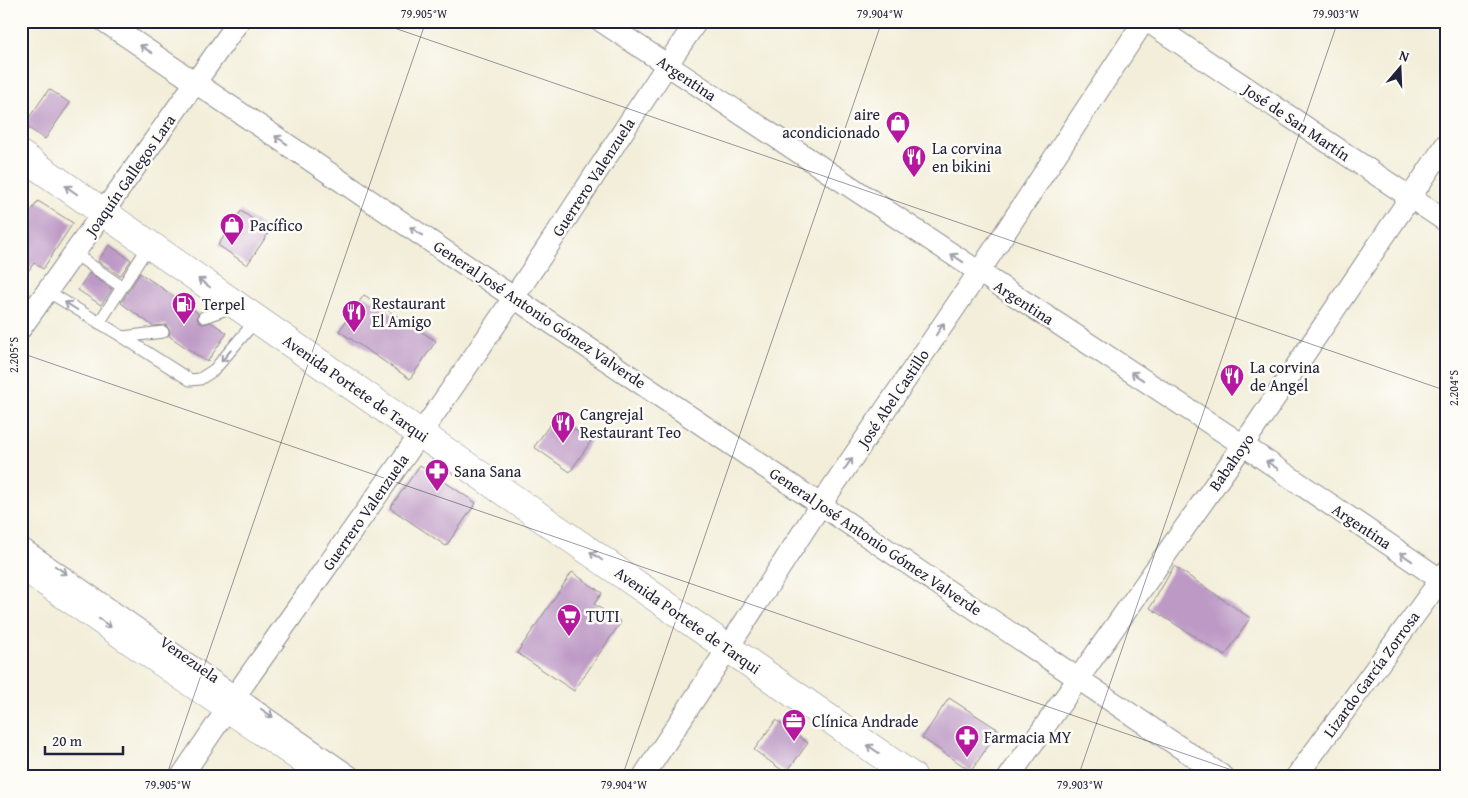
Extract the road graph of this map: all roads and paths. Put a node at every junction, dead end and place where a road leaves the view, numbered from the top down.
1 (104, 21) edge
2 (239, 21) edge
3 (601, 21) edge
4 (697, 21) edge
5 (1146, 21) edge
6 (666, 65) junction
7 (196, 82) junction
8 (1447, 142) edge
9 (21, 155) edge
10 (1410, 197) junction
11 (104, 212) junction
12 (1447, 222) edge
13 (150, 244) junction
14 (75, 254) junction
15 (978, 272) junction
16 (122, 287) junction
17 (47, 291) junction
18 (514, 297) junction
19 (247, 312) junction
20 (204, 317) dead end
21 (99, 323) junction
22 (21, 328) edge
23 (163, 332) dead end
24 (123, 337) junction
25 (421, 433) junction
26 (1243, 445) junction
27 (821, 504) junction
28 (21, 542) edge
29 (21, 565) edge
30 (1445, 578) edge
31 (728, 648) junction
32 (1078, 678) junction
33 (233, 700) junction
34 (181, 777) edge
35 (328, 777) edge
36 (359, 777) edge
37 (643, 777) edge
38 (913, 777) edge
39 (1009, 777) edge
40 (1224, 777) edge
41 (1296, 777) edge

7 -> 1 street, General José Antonio Gómez Valverde
2 - 7 street, Joaquín Gallegos Lara
3 - 6 street, Argentina
4 - 6 street, Guerrero Valenzuela
5 - 10 street, José de San Martín
5 - 15 street, José Abel Castillo
15 -> 6 street, Argentina
6 - 18 street, Guerrero Valenzuela
7 - 11 street, Joaquín Gallegos Lara
18 -> 7 street, General José Antonio Gómez Valverde
8 - 10 street, Babahoyo
11 -> 9 main road, Avenida Portete de Tarqui
10 - 12 street, José de San Martín
10 - 26 street, Babahoyo
11 - 13 main road, Avenida Portete de Tarqui
11 - 14 street, Joaquín Gallegos Lara
13 - 16 lane
19 -> 13 main road, Avenida Portete de Tarqui
14 - 16 lane
14 - 17 street, Joaquín Gallegos Lara
26 -> 15 street, Argentina
27 -> 15 street, José Abel Castillo
16 - 21 lane
21 -> 17 lane
17 - 22 street, Joaquín Gallegos Lara
18 - 25 street, Guerrero Valenzuela
18 - 27 street, General José Antonio Gómez Valverde
19 - 20 lane
19 -> 24 lane
19 - 25 main road, Avenida Portete de Tarqui
21 - 24 lane
23 - 24 lane
31 -> 25 main road, Avenida Portete de Tarqui
25 - 33 street, Guerrero Valenzuela
30 -> 26 street, Argentina
26 - 32 street, Babahoyo
27 - 31 street, José Abel Castillo
27 - 32 street, General José Antonio Gómez Valverde
28 -> 33 lane, Venezuela
29 -> 33 main road, Venezuela
30 - 41 street, Lizardo García Zorrosa
31 - 37 street, José Abel Castillo
38 -> 31 main road, Avenida Portete de Tarqui
32 - 39 street, Babahoyo
32 - 40 street, General José Antonio Gómez Valverde
33 - 34 street, Guerrero Valenzuela
33 - 35 main road, Venezuela
33 -> 36 lane, Venezuela

